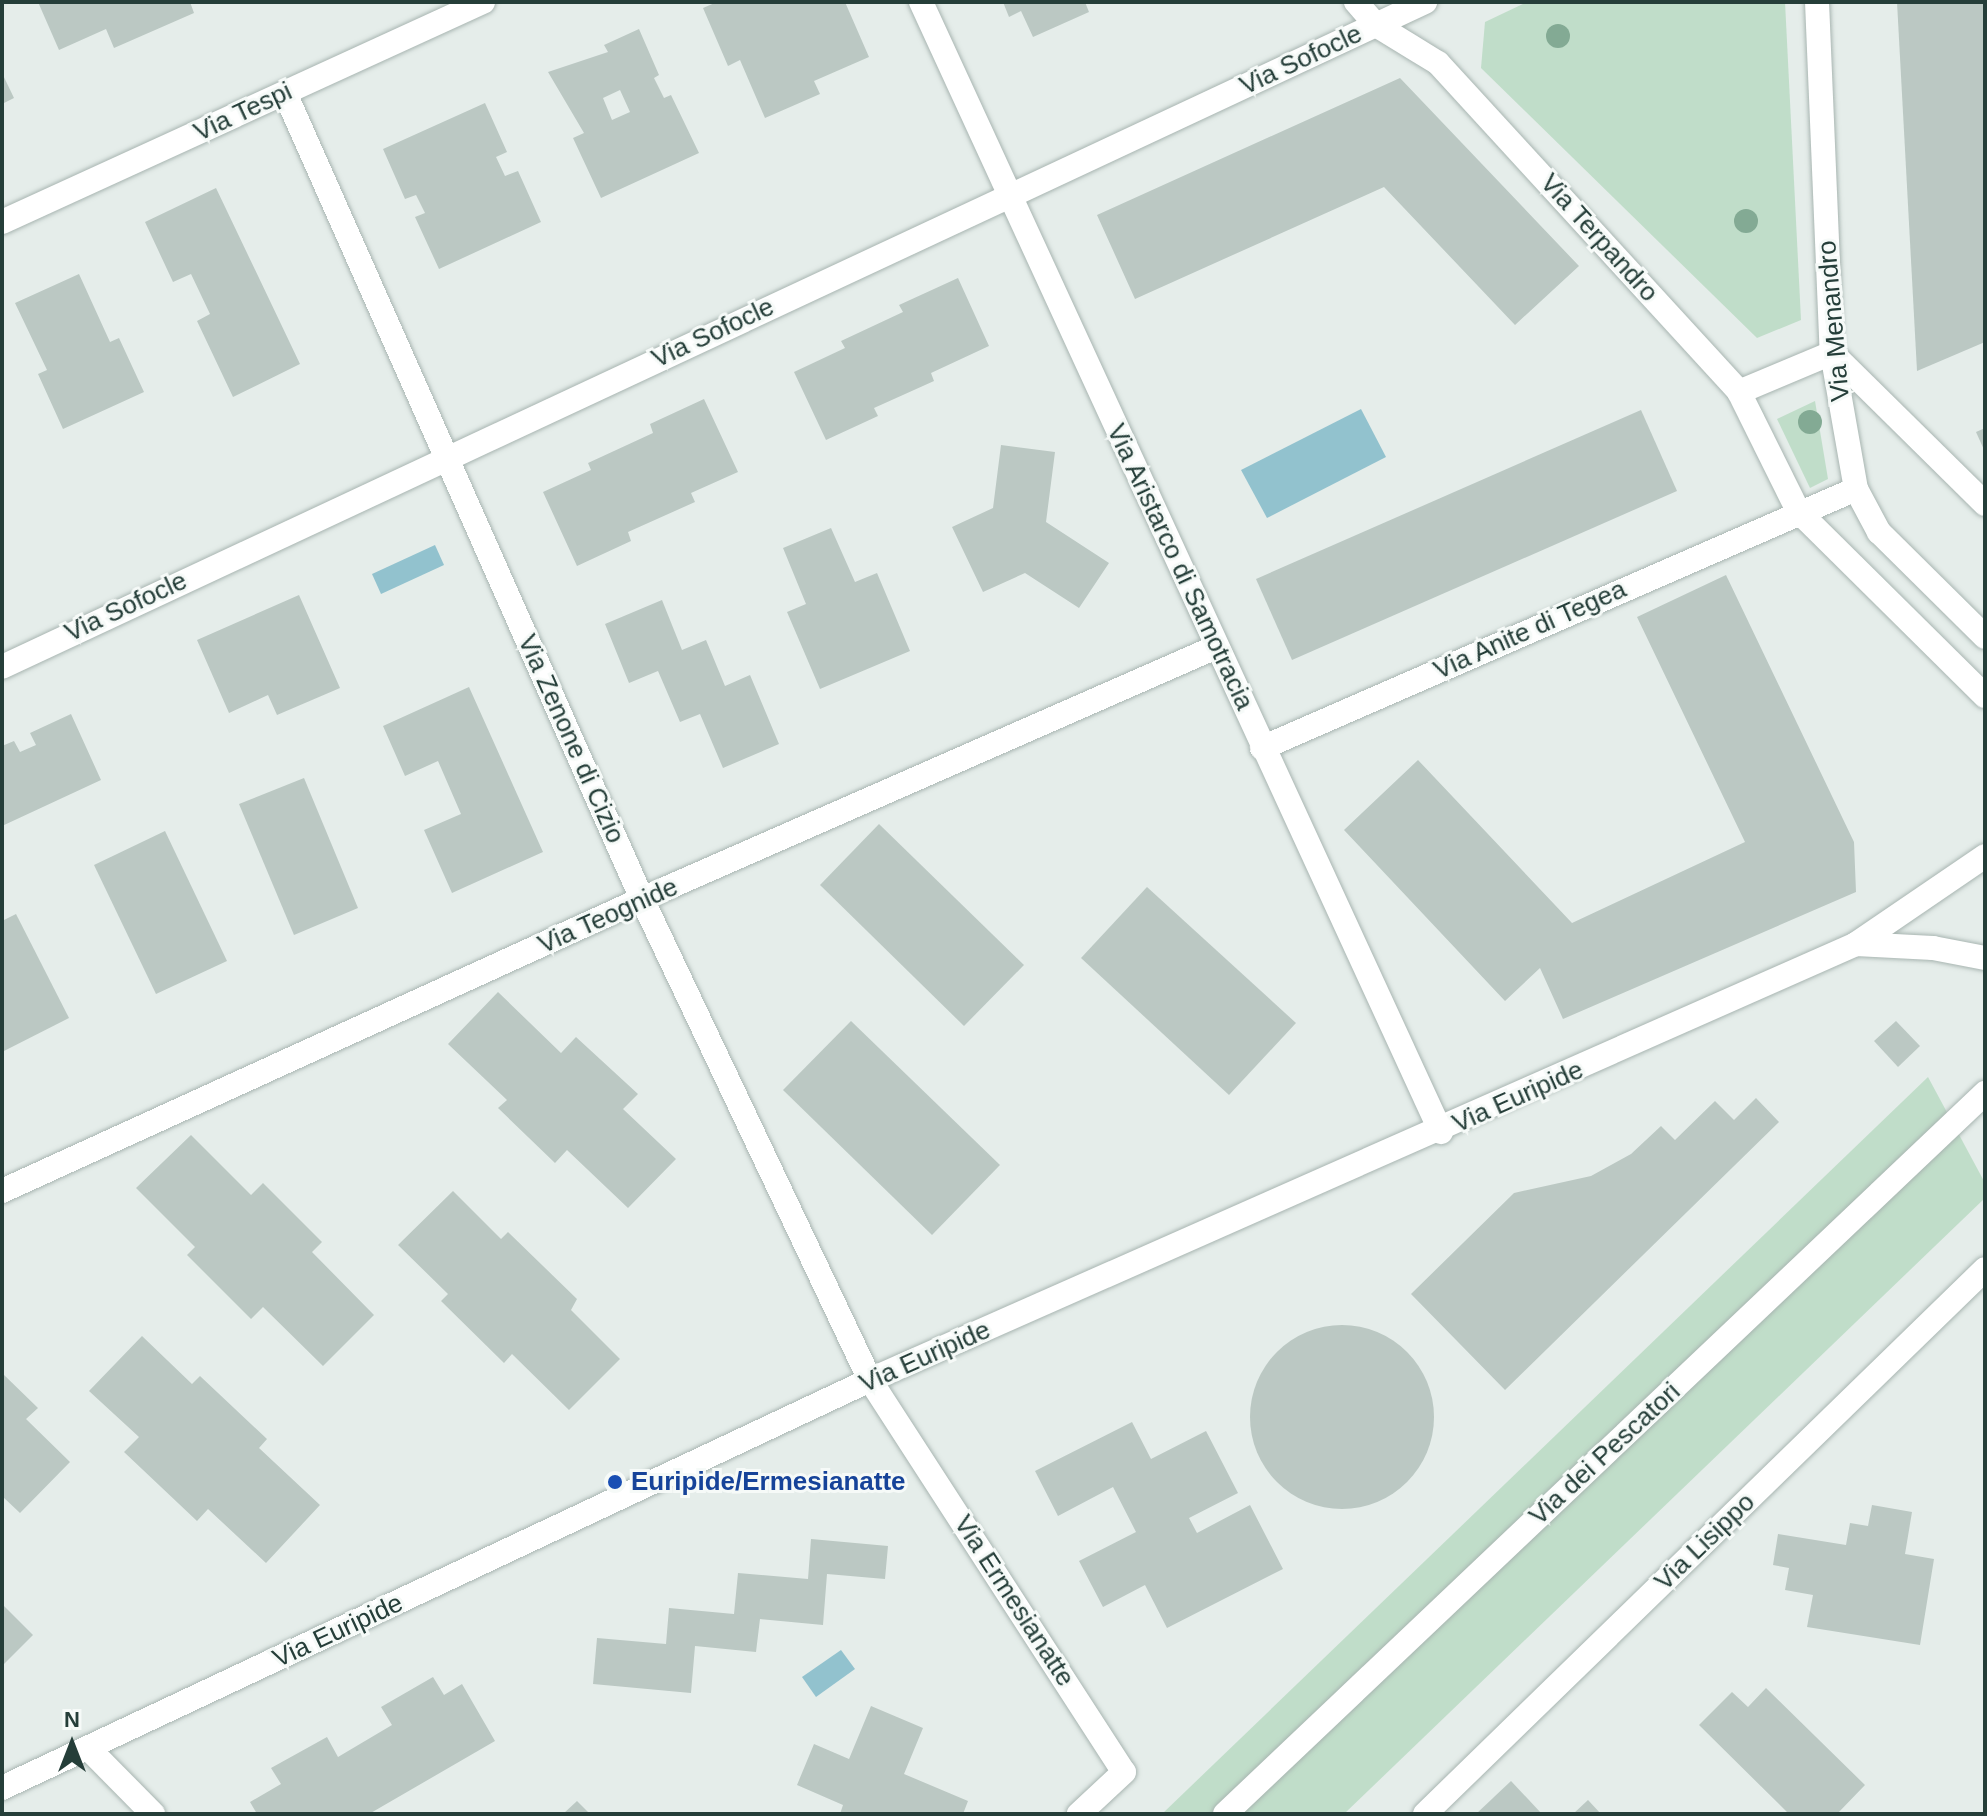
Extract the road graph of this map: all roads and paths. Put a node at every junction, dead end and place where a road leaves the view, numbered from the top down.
1 (483, 2) edge
2 (921, 2) edge
3 (1356, 2) edge
4 (1425, 2) edge
5 (1817, 2) edge
6 (1376, 25) junction
7 (285, 93) junction
8 (1011, 196) junction
9 (2, 222) edge
10 (1832, 353) junction
11 (1739, 392) junction
12 (446, 455) junction
13 (1856, 489) junction
14 (1985, 504) edge
15 (1798, 511) junction
16 (1985, 637) edge
17 (1216, 647) junction
18 (2, 667) edge
19 (1985, 696) edge
20 (1262, 748) junction
21 (1985, 856) edge
22 (642, 899) junction
23 (1856, 944) junction
24 (1985, 958) edge
25 (1985, 1093) edge
26 (1441, 1132) junction
27 (2, 1191) edge
28 (1985, 1269) edge
29 (870, 1380) junction
30 (88, 1748) junction
31 (2, 1788) edge
32 (153, 1814) edge
33 (1079, 1814) edge
34 (1225, 1814) edge
35 (1425, 1814) edge

1 - 7 street, Via Tespi
2 - 8 street, Via Aristarco di Samotracia
3 - 6 street, Via Terpandro
4 - 6 street, Via Sofocle
5 - 10 street, Via Menandro
6 - 8 street, Via Sofocle
6 - 11 street, Via Terpandro
7 - 9 street, Via Tespi
7 - 12 street, Via Zenone di Cizio
8 - 12 street, Via Sofocle
8 - 17 street, Via Aristarco di Samotracia
10 - 11 street
10 - 13 street, Via Menandro
10 - 14 street
11 - 15 street, Via Terpandro
12 - 18 street, Via Sofocle
12 - 22 street, Via Zenone di Cizio
13 - 15 street
13 - 16 street, Via Menandro
15 - 19 street, Via Terpandro
15 - 20 street, Via Anite di Tegea
17 - 20 street, Via Aristarco di Samotracia
17 - 22 street, Via Teognide
20 - 26 street, Via Aristarco di Samotracia
21 - 23 street, Via Euripide
22 - 27 street, Via Teognide
22 - 29 street, Via Zenone di Cizio
23 - 24 street
23 - 26 street, Via Euripide
25 - 34 street, Via dei Pescatori
26 - 29 street, Via Euripide
28 - 35 street, Via Lisippo
29 - 30 street, Via Euripide
29 - 33 street, Via Ermesianatte
30 - 31 street, Via Euripide
30 - 32 street

